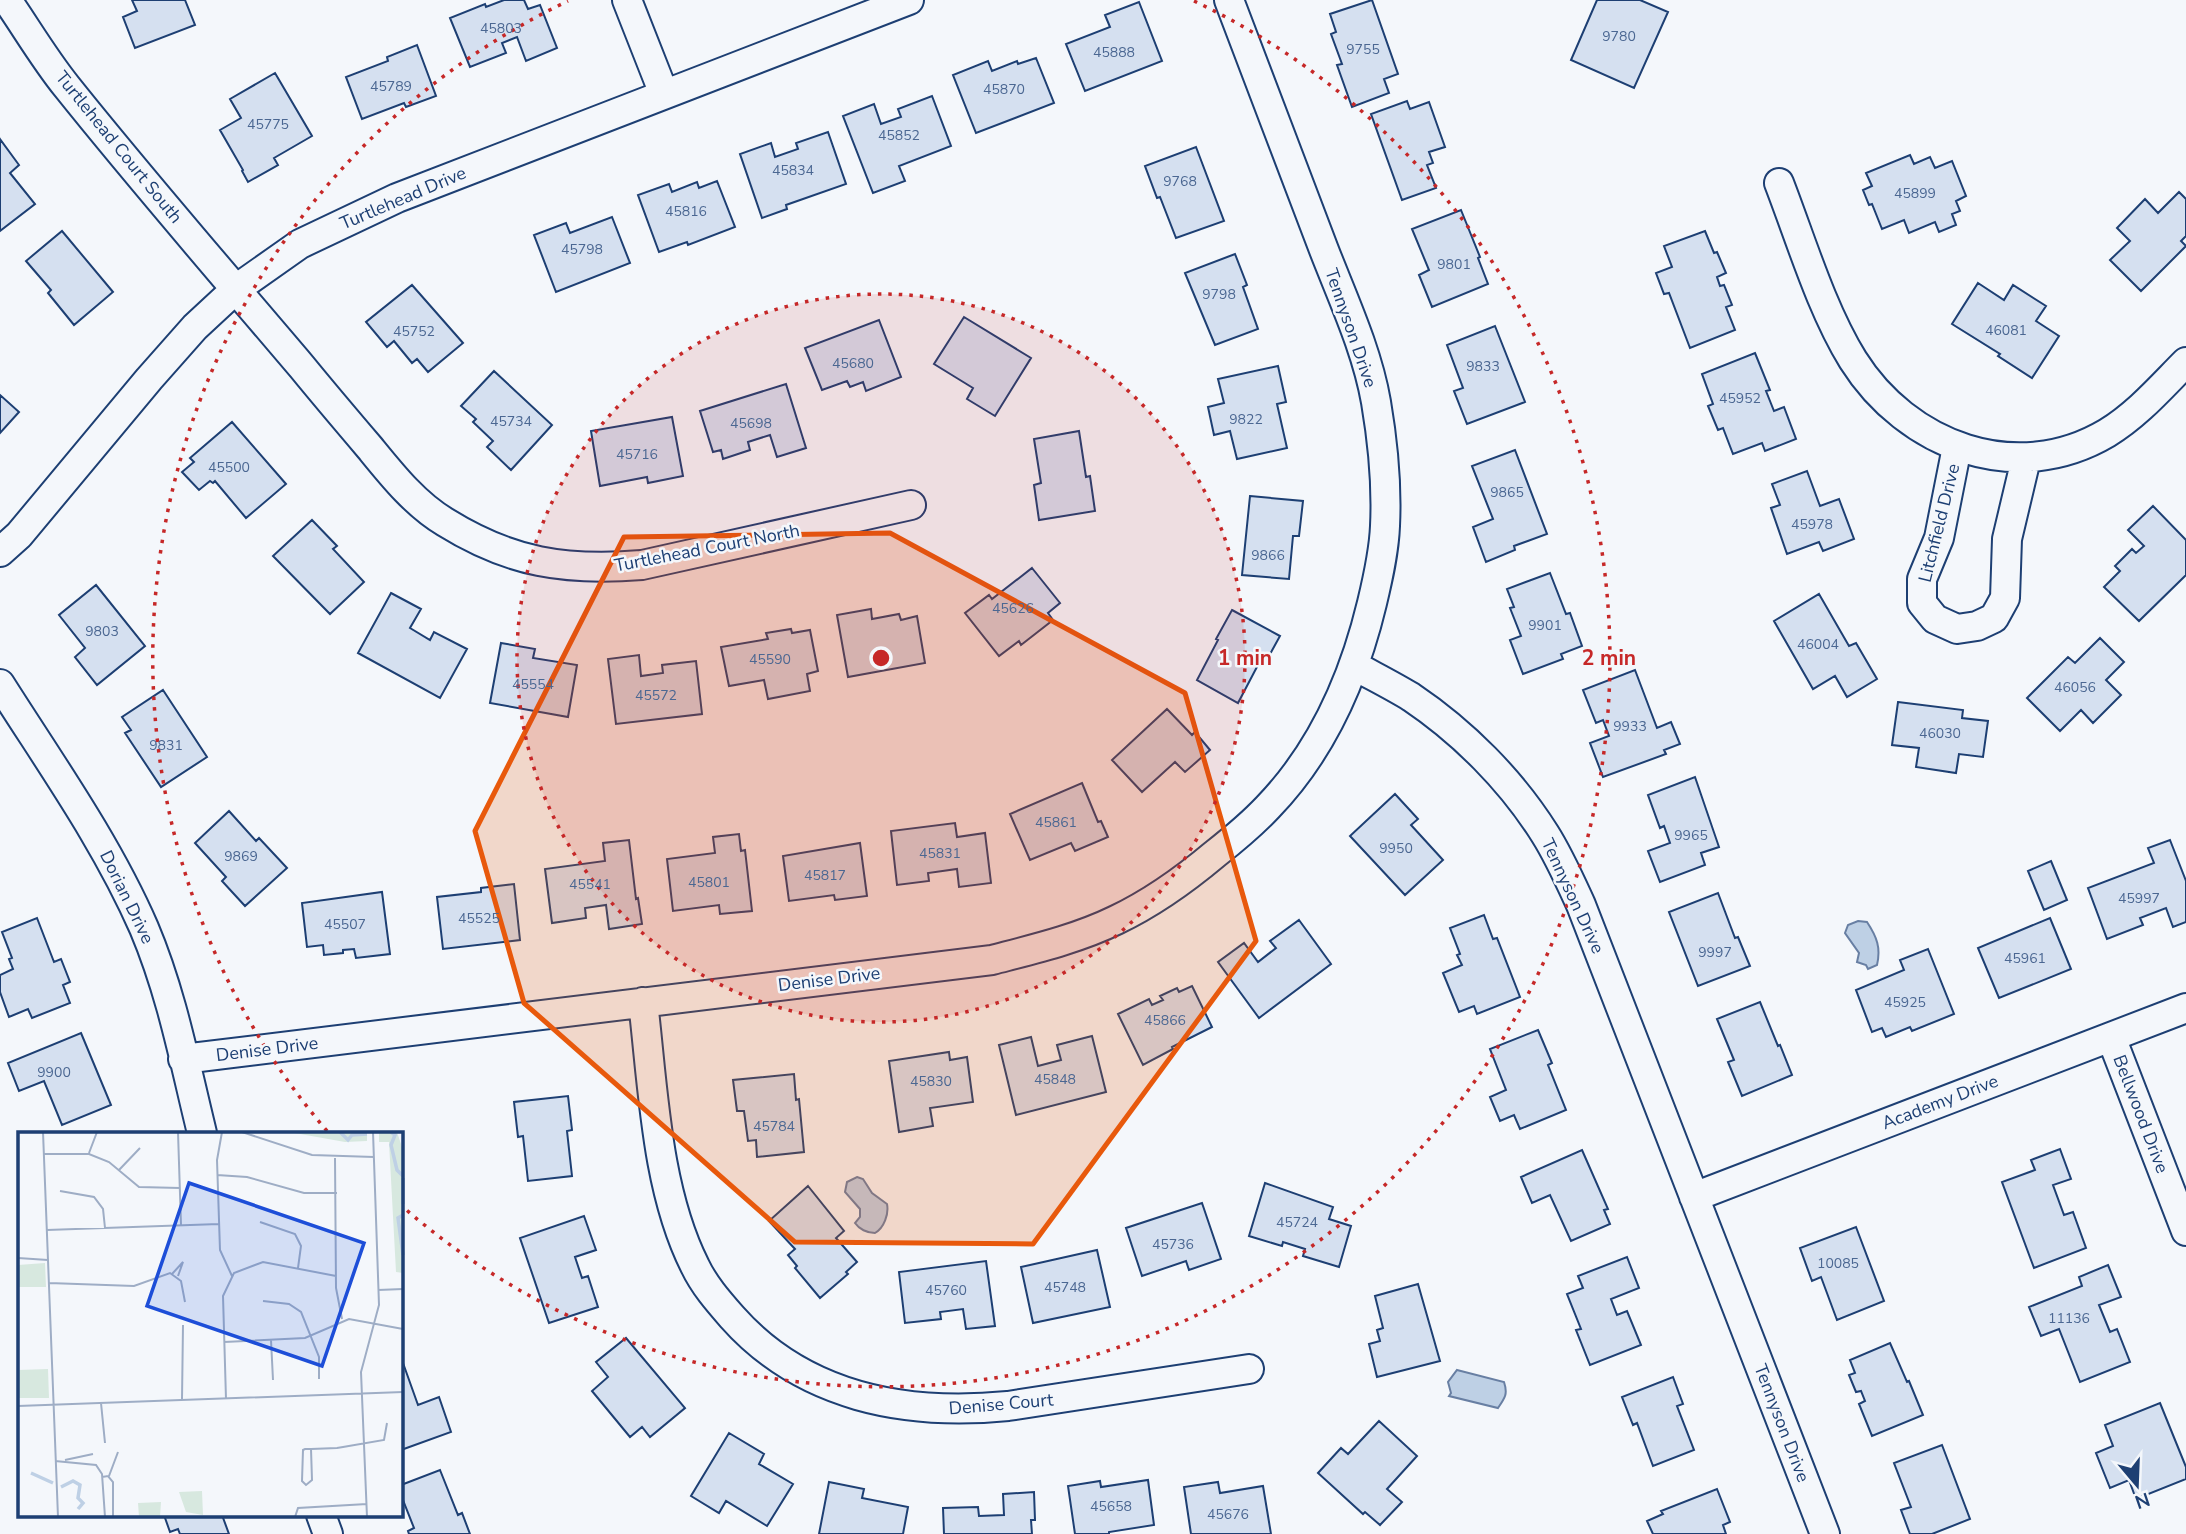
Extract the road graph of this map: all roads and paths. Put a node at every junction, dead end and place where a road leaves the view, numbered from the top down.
1 (7, 0) edge
2 (627, 0) edge
3 (909, 0) edge
4 (1229, 0) edge
5 (664, 94) junction
6 (1779, 183) dead end
7 (236, 289) junction
8 (2186, 362) edge
9 (1957, 447) junction
10 (2026, 458) junction
11 (911, 505) dead end
12 (0, 552) edge
13 (1355, 666) junction
14 (0, 684) edge
15 (643, 1002) junction
16 (2186, 1008) edge
17 (2111, 1037) junction
18 (183, 1059) junction
19 (202, 1132) edge
20 (1694, 1197) junction
21 (2186, 1231) edge
22 (1249, 1369) dead end
23 (321, 1516) edge
24 (328, 1534) edge
25 (1825, 1534) edge

1 - 7 street, Turtlehead Court South
2 - 5 street
3 - 5 street, Turtlehead Drive
4 - 13 street, Tennyson Drive
5 - 7 street, Turtlehead Drive
6 - 9 street, Litchfield Drive
7 - 11 street, Turtlehead Court North
7 - 12 street, Turtlehead Drive
8 - 10 street, Litchfield Drive
9 - 10 street, Litchfield Drive
9 - 10 street, Litchfield Drive
13 - 15 street, Denise Drive
13 - 20 street, Tennyson Drive
14 - 18 street, Dorian Drive
15 - 18 street, Denise Drive
15 - 22 street, Denise Court
16 - 17 street, Academy Drive
17 - 20 street, Academy Drive
17 - 21 street, Bellwood Drive
18 - 19 street, Dorian Drive
20 - 25 street, Tennyson Drive
23 - 24 street

